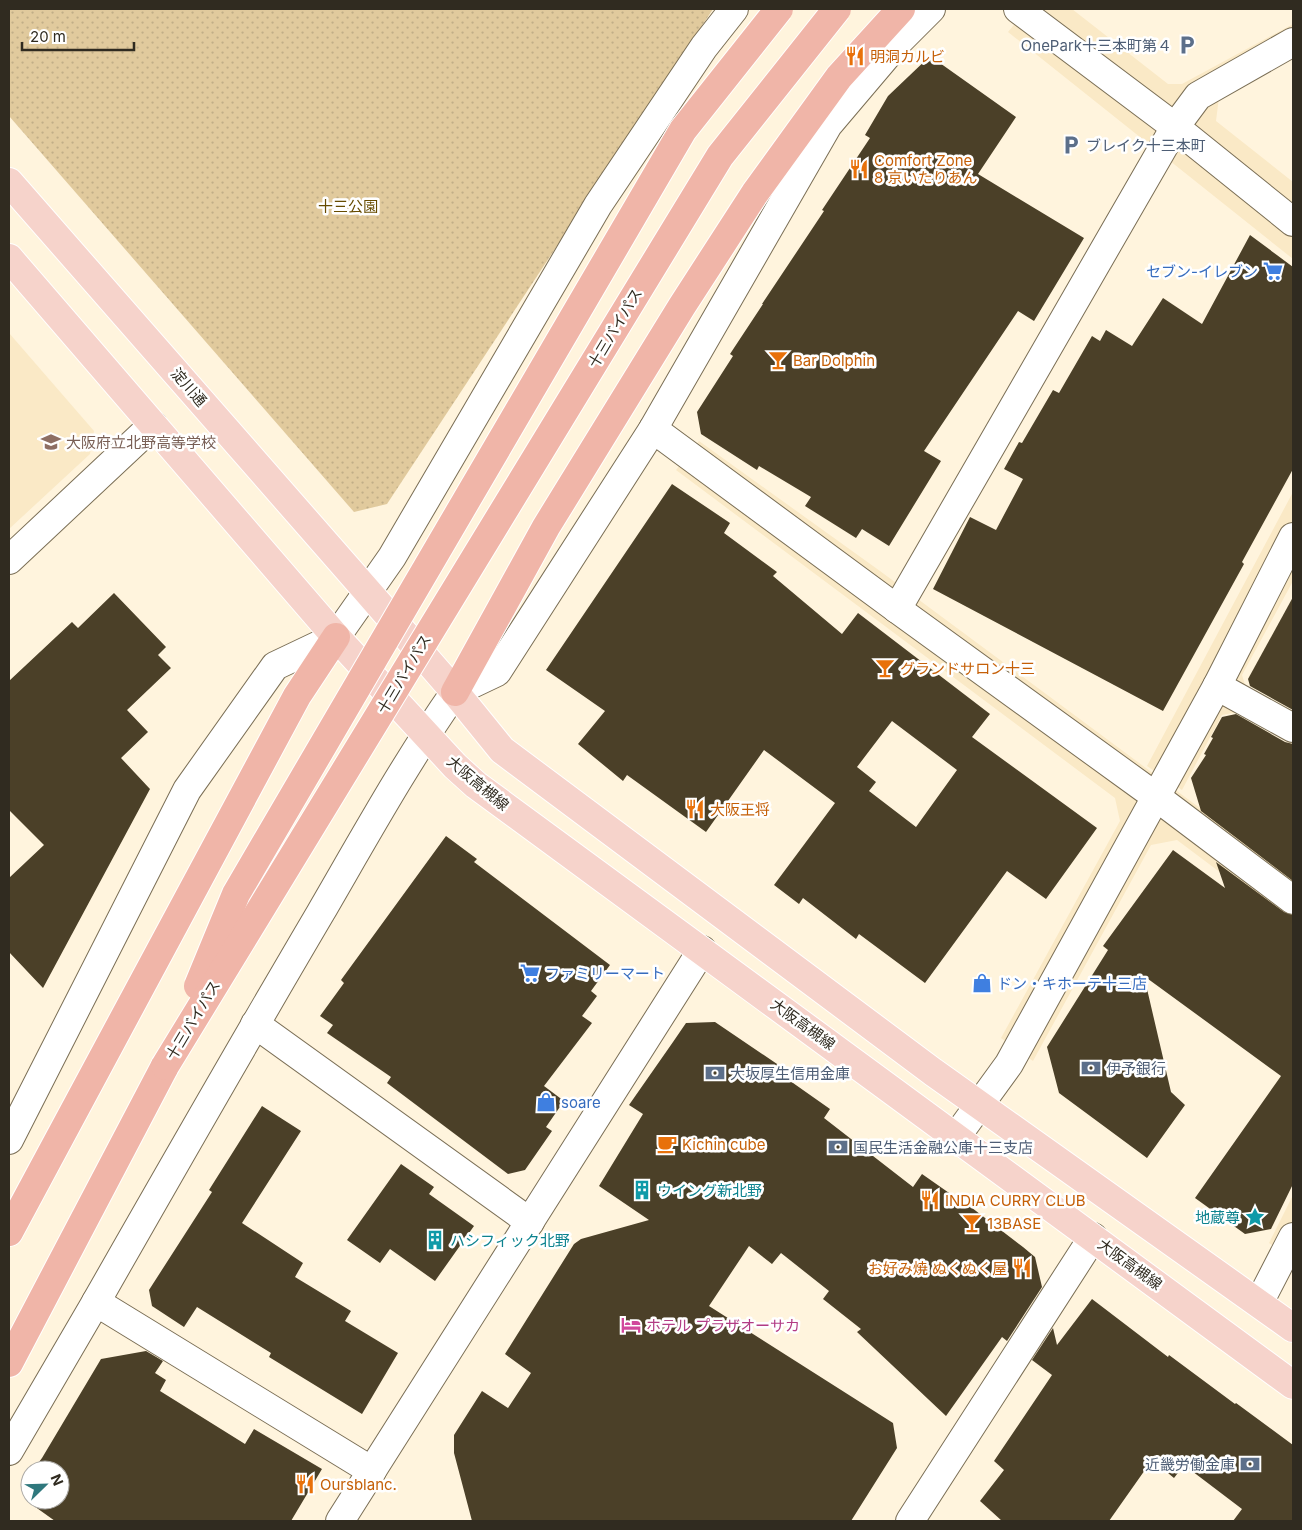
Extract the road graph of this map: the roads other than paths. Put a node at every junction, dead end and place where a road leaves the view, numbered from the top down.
1 (734, 9) edge
2 (779, 9) edge
3 (837, 9) edge
4 (901, 9) edge
5 (931, 9) edge
6 (1018, 9) edge
7 (1293, 42) edge
8 (1175, 126) junction
9 (9, 182) edge
10 (1293, 222) edge
11 (9, 258) edge
12 (153, 426) junction
13 (654, 429) junction
14 (1293, 537) edge
15 (9, 560) edge
16 (368, 592) junction
17 (897, 609) junction
18 (336, 637) junction
19 (1217, 686) junction
20 (455, 692) junction
21 (1293, 728) edge
22 (426, 734) junction
23 (1156, 796) junction
24 (1293, 900) edge
25 (702, 950) junction
26 (255, 1024) junction
27 (165, 1066) junction
28 (979, 1105) junction
29 (956, 1137) junction
30 (9, 1140) edge
31 (530, 1222) junction
32 (9, 1232) edge
33 (1093, 1237) junction
34 (1293, 1237) edge
35 (96, 1302) junction
36 (1259, 1303) junction
37 (1293, 1328) edge
38 (9, 1363) edge
39 (1293, 1385) edge
40 (9, 1451) edge
41 (372, 1471) junction
42 (919, 1518) edge
43 (340, 1521) edge

1 - 16 street
2 - 27 highway, bridge
3 - 27 highway, 十三バイパス, bridge
4 - 20 highway
5 - 13 street
6 - 8 street
7 - 8 street
8 - 10 street
8 - 17 street
9 - 16 main road, 淀川通
11 - 12 main road
12 - 15 street
12 - 18 main road
13 - 17 street
13 - 20 street
14 - 19 street
16 - 18 street
16 - 20 main road
17 - 23 street
18 - 22 main road, 大阪高槻線
18 - 30 street
18 - 32 highway
19 - 21 street
19 - 23 street
20 - 22 street
20 - 28 main road
22 - 25 main road, 大阪高槻線
22 - 26 street
23 - 24 street
23 - 28 street
25 - 29 main road, 大阪高槻線
25 - 31 street
26 - 31 street
26 - 35 street
27 - 38 highway, 十三バイパス
28 - 29 street
28 - 36 main road
29 - 33 main road, 大阪高槻線
31 - 41 street
33 - 39 main road, 大阪高槻線
33 - 42 street
34 - 36 street
35 - 40 street
35 - 41 street
36 - 37 main road
41 - 43 street

